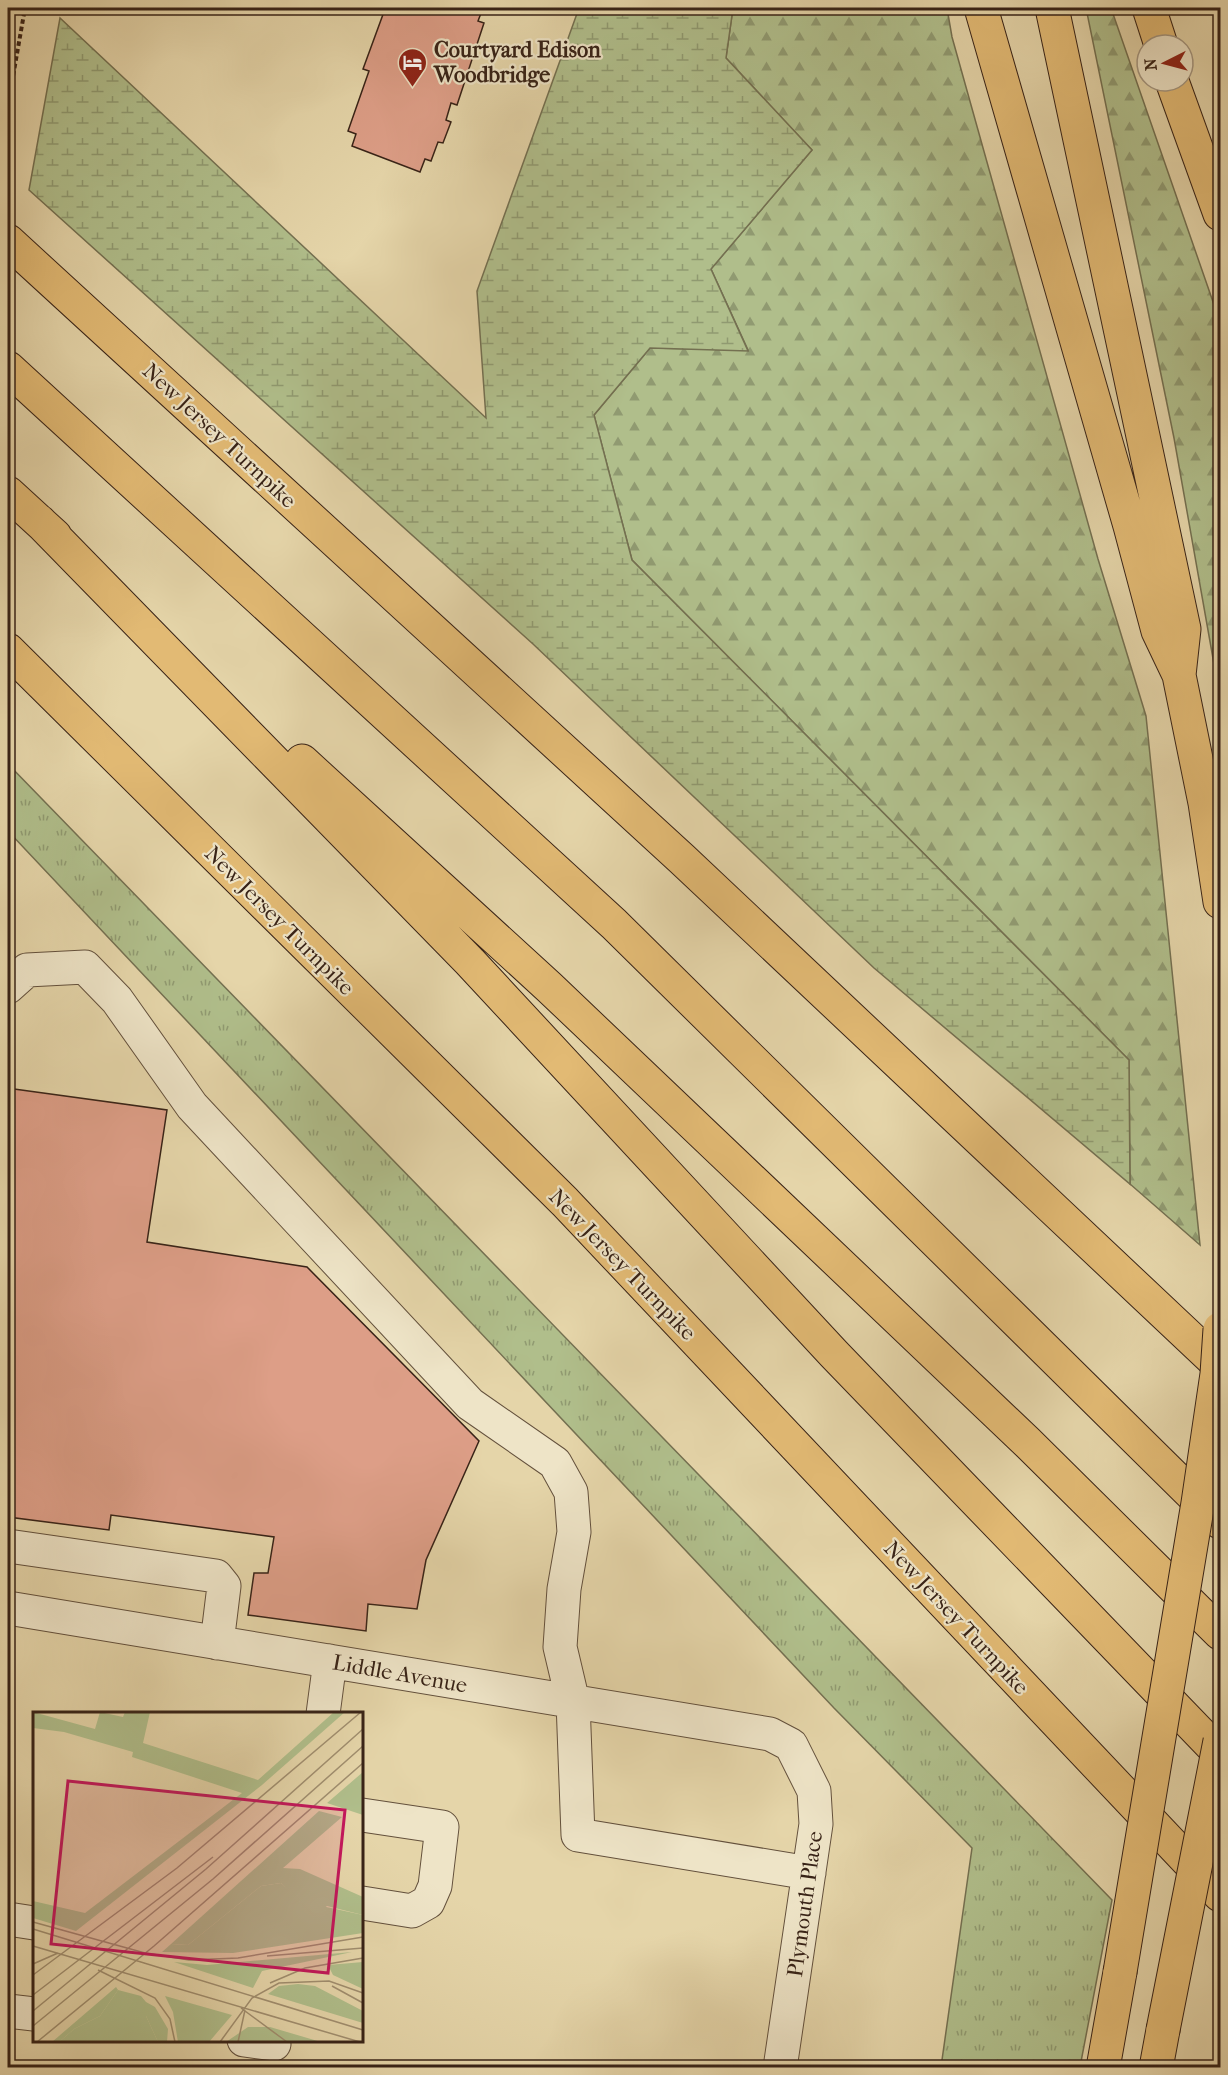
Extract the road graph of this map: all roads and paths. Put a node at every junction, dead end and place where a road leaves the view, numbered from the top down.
1 (25, 8) edge
2 (981, 8) edge
3 (1052, 8) edge
4 (1149, 8) edge
5 (1157, 33) edge
6 (1176, 93) edge
7 (8, 105) edge
8 (1221, 214) edge
9 (8, 241) edge
10 (8, 368) edge
11 (8, 493) edge
12 (39, 521) junction
13 (11, 653) edge
14 (1179, 675) junction
15 (1221, 902) edge
16 (8, 987) edge
17 (1221, 1329) edge
18 (1221, 1366) edge
19 (1221, 1522) edge
20 (8, 1546) edge
21 (8, 1608) edge
22 (1221, 1633) edge
23 (218, 1643) junction
24 (330, 1661) junction
25 (573, 1702) junction
26 (323, 1712) edge
27 (1221, 1741) edge
28 (791, 1745) joint
29 (1221, 1754) edge
30 (363, 1815) edge
31 (809, 1873) junction
32 (1221, 1895) edge
33 (363, 1903) edge
34 (8, 1919) edge
35 (33, 1923) edge
36 (8, 2011) edge
37 (33, 2014) edge
38 (780, 2067) edge
39 (1103, 2067) edge
40 (1156, 2067) edge

1 - 7 path
2 - 14 highway
3 - 14 highway
4 - 5 highway
6 - 8 highway
9 - 18 highway, New Jersey Turnpike
10 - 19 highway
11 - 12 highway
12 - 22 highway
12 - 29 highway
13 - 32 highway, New Jersey Turnpike
14 - 15 highway
16 - 25 street
17 - 39 highway, bridge
20 - 23 street
21 - 23 street, Liddle Avenue
23 - 24 street, Liddle Avenue
24 - 25 street, Liddle Avenue
24 - 26 street
25 - 28 street, Liddle Avenue
25 - 31 street
27 - 40 highway, bridge
28 - 31 street, Plymouth Place
30 - 33 street
31 - 38 street, Plymouth Place
34 - 35 street
36 - 37 street

